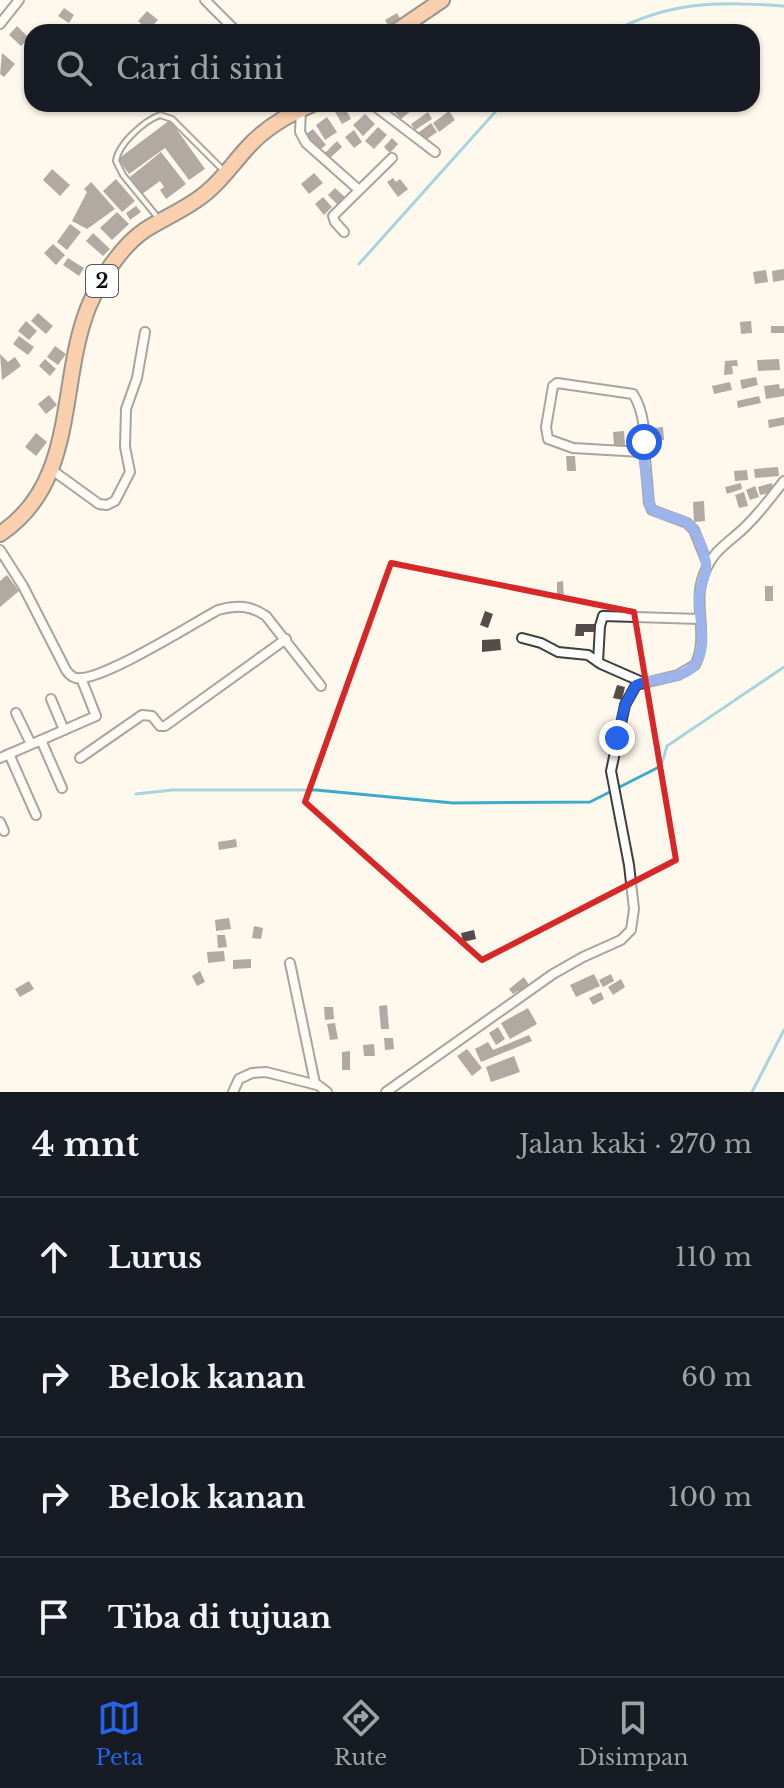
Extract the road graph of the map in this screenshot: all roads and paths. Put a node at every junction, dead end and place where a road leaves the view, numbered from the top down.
1 (19, 0) edge
2 (205, 0) edge
3 (442, 0) edge
4 (0, 24) edge
5 (229, 24) edge
6 (407, 24) edge
7 (295, 112) edge
8 (304, 112) edge
9 (382, 112) edge
10 (435, 152) dead end
11 (392, 158) dead end
12 (226, 173) junction
13 (359, 190) junction
14 (161, 221) junction
15 (344, 232) dead end
16 (145, 332) dead end
17 (643, 454) junction
18 (52, 470) junction
19 (784, 481) edge
20 (0, 534) edge
21 (0, 550) edge
22 (708, 565) junction
23 (700, 619) junction
24 (522, 638) dead end
25 (286, 639) junction
26 (598, 662) junction
27 (81, 678) junction
28 (642, 682) junction
29 (321, 686) dead end
30 (51, 699) dead end
31 (16, 713) dead end
32 (64, 730) junction
33 (41, 740) junction
34 (31, 744) junction
35 (4, 756) edge
36 (80, 758) dead end
37 (62, 788) dead end
38 (36, 815) dead end
39 (290, 963) dead end
40 (317, 1085) junction
41 (233, 1092) edge
42 (327, 1092) edge
43 (386, 1092) edge

1 - 4 street
2 - 5 street
3 - 6 highway
7 - 12 highway, 2
8 - 13 street
9 - 10 street
11 - 13 street
12 - 14 highway, 2
12 - 14 lane
13 - 15 street
14 - 18 highway, 2
16 - 18 street
17 - 17 street
17 - 22 street
18 - 20 highway, 2
19 - 22 street
21 - 27 street
22 - 23 street
23 - 26 street
23 - 28 street
24 - 26 street
25 - 27 street
25 - 29 street
25 - 36 street
26 - 28 street
27 - 32 street
28 - 43 street
30 - 32 street
31 - 34 street
32 - 33 street
33 - 34 street
33 - 37 street
34 - 35 street
35 - 38 street
39 - 40 street
40 - 41 street
40 - 42 street

